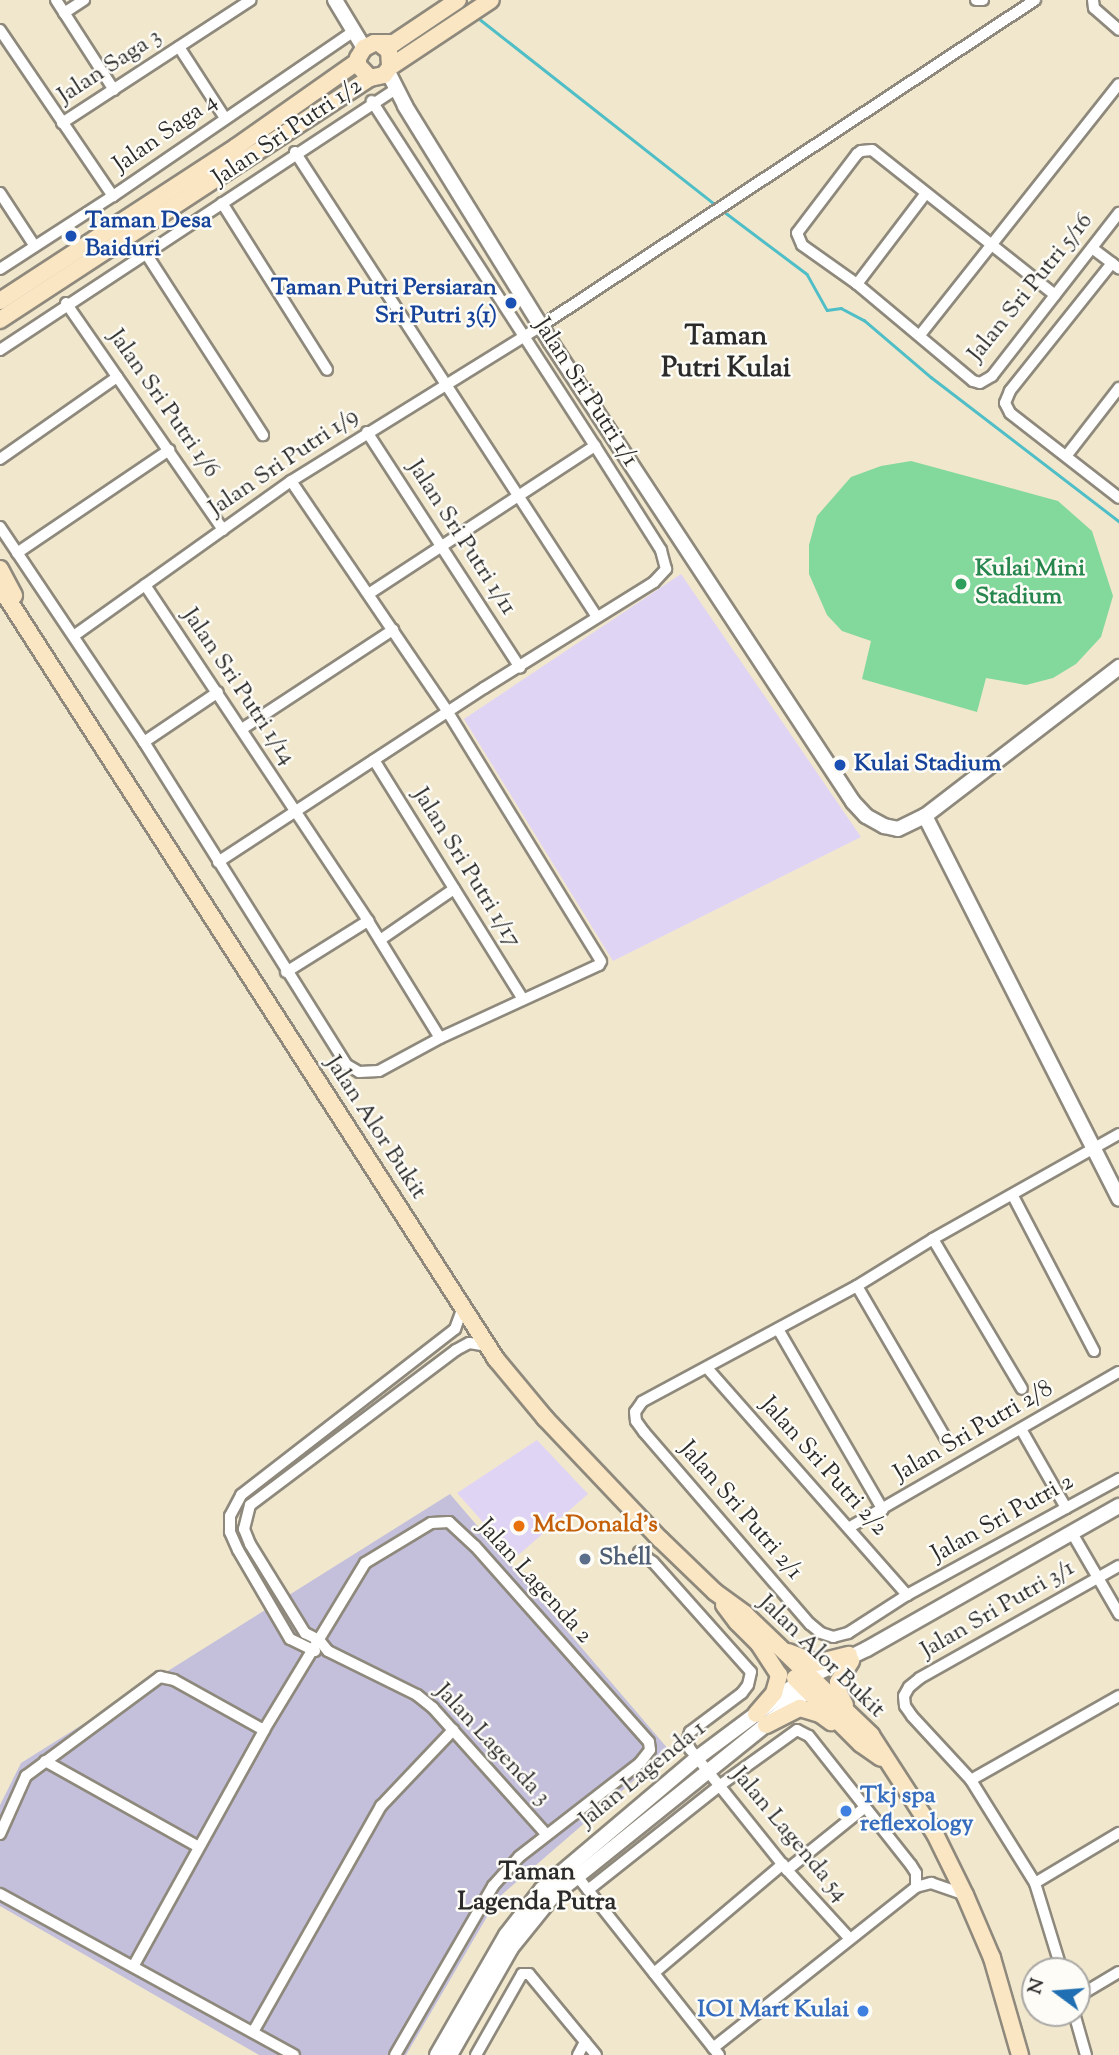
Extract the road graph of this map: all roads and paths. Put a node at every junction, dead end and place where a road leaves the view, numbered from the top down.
1 (56, 0) edge
2 (84, 0) edge
3 (251, 0) edge
4 (335, 0) edge
5 (458, 0) edge
6 (976, 0) edge
7 (983, 0) edge
8 (1035, 0) edge
9 (1093, 0) edge
10 (487, 3) edge
11 (64, 13) junction
12 (1119, 30) edge
13 (354, 31) junction
14 (2, 36) edge
15 (179, 47) junction
16 (367, 51) junction
17 (381, 74) junction
18 (1119, 84) edge
19 (114, 90) junction
20 (391, 92) junction
21 (372, 102) junction
22 (405, 106) junction
23 (225, 118) junction
24 (62, 124) junction
25 (295, 152) junction
26 (0, 192) edge
27 (926, 192) junction
28 (113, 197) junction
29 (222, 203) junction
30 (1119, 213) edge
31 (992, 244) junction
32 (34, 245) junction
33 (1092, 247) junction
34 (145, 252) junction
35 (1116, 266) edge
36 (0, 268) edge
37 (857, 284) junction
38 (1055, 295) junction
39 (0, 302) edge
40 (66, 303) junction
41 (0, 320) edge
42 (541, 326) junction
43 (920, 335) junction
44 (523, 337) junction
45 (0, 350) edge
46 (327, 370) dead end
47 (117, 377) junction
48 (445, 386) junction
49 (1119, 388) edge
50 (368, 432) junction
51 (263, 435) dead end
52 (596, 446) junction
53 (169, 450) junction
54 (1067, 454) junction
55 (0, 459) edge
56 (291, 481) junction
57 (519, 497) junction
58 (1119, 498) edge
59 (0, 527) edge
60 (223, 530) junction
61 (442, 545) junction
62 (18, 553) junction
63 (0, 569) edge
64 (145, 585) junction
65 (0, 587) edge
66 (370, 593) junction
67 (597, 617) junction
68 (393, 630) junction
69 (75, 635) junction
70 (45, 652) junction
71 (1119, 667) edge
72 (520, 668) junction
73 (218, 692) junction
74 (448, 712) junction
75 (242, 729) junction
76 (144, 742) junction
77 (374, 760) junction
78 (295, 812) junction
79 (925, 816) junction
80 (218, 862) junction
81 (454, 889) junction
82 (368, 921) junction
83 (380, 940) junction
84 (286, 972) junction
85 (523, 999) junction
86 (440, 1038) junction
87 (1119, 1134) edge
88 (1092, 1149) junction
89 (1013, 1196) junction
90 (1119, 1199) edge
91 (933, 1239) junction
92 (857, 1286) junction
93 (463, 1307) junction
94 (778, 1329) junction
95 (488, 1346) junction
96 (1094, 1351) dead end
97 (707, 1368) junction
98 (1119, 1372) edge
99 (1022, 1389) dead end
100 (1021, 1429) junction
101 (946, 1439) dead end
102 (1119, 1479) edge
103 (1119, 1506) edge
104 (1066, 1508) junction
105 (883, 1510) junction
106 (850, 1527) junction
107 (1072, 1533) junction
108 (639, 1552) dead end
109 (1119, 1566) edge
110 (1098, 1577) junction
111 (907, 1595) junction
112 (1119, 1614) edge
113 (821, 1633) joint
114 (761, 1638) junction
115 (318, 1640) junction
116 (310, 1651) junction
117 (328, 1651) junction
118 (850, 1658) junction
119 (808, 1683) junction
120 (1119, 1696) edge
121 (852, 1715) junction
122 (761, 1720) junction
123 (264, 1730) junction
124 (453, 1730) junction
125 (861, 1744) junction
126 (696, 1758) junction
127 (46, 1761) junction
128 (887, 1763) junction
129 (708, 1773) junction
130 (971, 1780) junction
131 (719, 1786) junction
132 (864, 1808) junction
133 (1119, 1833) edge
134 (0, 1834) edge
135 (547, 1834) junction
136 (199, 1847) junction
137 (785, 1867) junction
138 (573, 1872) junction
139 (1035, 1882) junction
140 (916, 1887) junction
141 (588, 1890) junction
142 (0, 1894) edge
143 (965, 1895) junction
144 (850, 1938) junction
145 (1058, 1957) edge
146 (134, 1965) junction
147 (1119, 1972) edge
148 (654, 1973) junction
149 (1091, 1989) edge
150 (1078, 2027) edge
151 (253, 2032) junction
152 (585, 2042) junction
153 (716, 2051) edge
154 (294, 2055) edge
155 (395, 2055) edge
156 (437, 2055) edge
157 (450, 2055) edge
158 (477, 2055) edge
159 (578, 2055) edge
160 (596, 2055) edge
161 (1020, 2055) edge
162 (1086, 2055) edge

1 - 11 street
2 - 11 street
3 - 15 street, Jalan Saga 3
4 - 13 street
5 - 16 main road
6 - 7 street
8 - 42 street, Jalan Sri Putri 1/9
9 - 12 street
10 - 17 main road
11 - 19 street
13 - 16 street
13 - 23 street, Jalan Saga 4
14 - 24 street
15 - 19 street, Jalan Saga 3
15 - 23 street
16 - 17 main road
16 - 17 main road
16 - 39 main road
17 - 20 street
17 - 22 street
17 - 41 main road
18 - 31 street
19 - 24 street, Jalan Saga 3
20 - 21 street, Jalan Sri Putri 1/2
20 - 22 street
21 - 25 street, Jalan Sri Putri 1/2
21 - 44 street, Jalan Sri Putri 1/1
22 - 42 street
23 - 28 street, Jalan Saga 4
24 - 28 street
25 - 29 street, Jalan Sri Putri 1/2
25 - 48 street
26 - 32 street
27 - 31 street
27 - 37 street
27 - 37 street
28 - 32 street, Jalan Saga 4
29 - 34 street, Jalan Sri Putri 1/2
29 - 46 street
30 - 33 street, Jalan Sri Putri 5/16
31 - 38 street
31 - 43 street
32 - 36 street, Jalan Saga 4
33 - 35 street
33 - 38 street, Jalan Sri Putri 5/16
34 - 40 street, Jalan Sri Putri 1/2
34 - 51 street
35 - 54 street
37 - 43 street
38 - 43 street, Jalan Sri Putri 5/16
40 - 45 street, Jalan Sri Putri 1/2
40 - 47 street, Jalan Sri Putri 1/6
42 - 44 street, Jalan Sri Putri 1/9
42 - 79 street
44 - 48 street, Jalan Sri Putri 1/9
44 - 52 street, Jalan Sri Putri 1/1
47 - 53 street, Jalan Sri Putri 1/6
47 - 55 street
48 - 50 street, Jalan Sri Putri 1/9
48 - 57 street
49 - 54 street
50 - 56 street, Jalan Sri Putri 1/9
50 - 61 street, Jalan Sri Putri 1/11
52 - 57 street
52 - 67 street, Jalan Sri Putri 1/1
53 - 60 street, Jalan Sri Putri 1/6
53 - 62 street
54 - 58 street
56 - 60 street, Jalan Sri Putri 1/9
56 - 66 street
57 - 61 street
57 - 67 street
59 - 62 street
60 - 64 street, Jalan Sri Putri 1/9
61 - 66 street
61 - 72 street, Jalan Sri Putri 1/11
62 - 69 street
63 - 70 main road, Jalan Alor Bukit
64 - 69 street, Jalan Sri Putri 1/9
64 - 73 street, Jalan Sri Putri 1/14
65 - 70 main road, Jalan Alor Bukit
66 - 68 street
67 - 72 street
68 - 74 street
68 - 75 street
69 - 76 street
70 - 93 main road, Jalan Alor Bukit
71 - 79 street
72 - 74 street
73 - 75 street, Jalan Sri Putri 1/14
73 - 76 street
74 - 77 street
74 - 85 street
75 - 78 street, Jalan Sri Putri 1/14
76 - 80 street
77 - 78 street
77 - 81 street, Jalan Sri Putri 1/17
78 - 80 street
78 - 82 street, Jalan Sri Putri 1/14
79 - 88 street
80 - 84 street
81 - 83 street
81 - 85 street, Jalan Sri Putri 1/17
82 - 83 street, Jalan Sri Putri 1/14
82 - 84 street
83 - 86 street, Jalan Sri Putri 1/14
84 - 86 street
85 - 86 street
87 - 88 street
88 - 89 street
88 - 90 street
89 - 91 street
89 - 96 street
91 - 92 street
91 - 99 street
92 - 94 street
92 - 101 street
93 - 95 main road, Jalan Alor Bukit
93 - 116 street
94 - 97 street
94 - 105 street
95 - 114 main road, Jalan Alor Bukit
95 - 115 street, Jalan Lagenda 3
97 - 106 street, Jalan Sri Putri 2/2
97 - 113 street, Jalan Sri Putri 2/1
98 - 100 street, Jalan Sri Putri 2/8
100 - 104 street
100 - 105 street, Jalan Sri Putri 2/8
102 - 104 street, Jalan Sri Putri 2
103 - 107 street, Jalan Lagenda 1
104 - 111 street, Jalan Sri Putri 2
105 - 106 street, Jalan Sri Putri 2/8
106 - 111 street, Jalan Sri Putri 2/2
107 - 110 street
107 - 118 street, Jalan Lagenda 1
108 - 126 street
109 - 110 street, Jalan Sri Putri 3/1
110 - 112 street
110 - 130 street, Jalan Sri Putri 3/1
111 - 113 street, Jalan Sri Putri 2
114 - 118 main road
114 - 119 main road, Jalan Alor Bukit
114 - 122 main road
115 - 116 street
115 - 117 street, Jalan Lagenda 3
115 - 135 street, Jalan Lagenda 2
116 - 117 street, Jalan Lagenda 3
116 - 123 street
117 - 124 street, Jalan Lagenda 3
118 - 119 street, Jalan Lagenda 1
118 - 121 main road
119 - 121 main road, Jalan Alor Bukit
119 - 122 street, Jalan Lagenda 1
119 - 125 main road, Jalan Alor Bukit
120 - 130 street
121 - 128 main road, Jalan Alor Bukit
122 - 125 main road
122 - 126 street, Jalan Lagenda 1
122 - 129 street, Jalan Lagenda 1
123 - 127 street
123 - 136 street
124 - 135 street, Jalan Lagenda 3
124 - 151 street
125 - 128 main road, Jalan Alor Bukit
126 - 129 street, Jalan Lagenda 54
126 - 138 street, Jalan Lagenda 1
127 - 134 street
127 - 136 street
128 - 143 main road, Jalan Alor Bukit
129 - 131 street, Jalan Lagenda 54
129 - 138 street, Jalan Lagenda 1
130 - 139 street
131 - 132 street
131 - 137 street, Jalan Lagenda 54
131 - 141 street
132 - 137 street
132 - 140 street
133 - 139 street
135 - 155 street
136 - 146 street
137 - 144 street, Jalan Lagenda 54
137 - 148 street
138 - 141 street
138 - 156 street, Jalan Lagenda 1
138 - 157 street, Jalan Lagenda 1
139 - 145 street
140 - 143 street
140 - 144 street
141 - 148 street
142 - 146 street
143 - 161 main road, Jalan Alor Bukit
144 - 153 street
146 - 151 street
147 - 149 street
148 - 153 street
150 - 162 street
151 - 154 street
152 - 158 street
152 - 159 street
152 - 160 street

